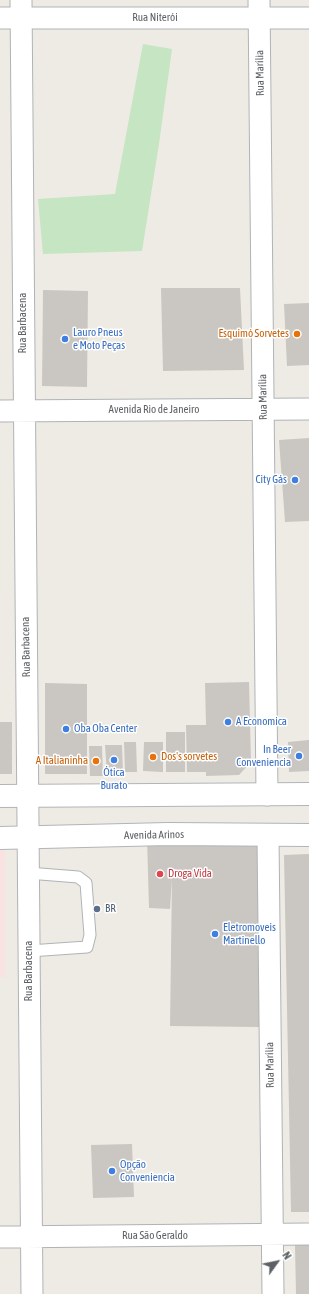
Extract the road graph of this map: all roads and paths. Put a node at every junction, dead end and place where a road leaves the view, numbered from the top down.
1 (21, 9) edge
2 (259, 9) edge
3 (0, 18) edge
4 (309, 18) edge
5 (263, 409) junction
6 (309, 409) edge
7 (0, 410) edge
8 (24, 410) junction
9 (309, 794) edge
10 (267, 795) junction
11 (0, 796) edge
12 (28, 796) junction
13 (309, 835) edge
14 (268, 836) junction
15 (0, 838) edge
16 (28, 838) junction
17 (28, 873) junction
18 (29, 951) junction
19 (309, 1234) edge
20 (272, 1235) junction
21 (0, 1237) edge
22 (31, 1237) junction
23 (32, 1294) edge
24 (273, 1294) edge

1 - 2 street, Rua Niterói
1 - 3 street, Rua Niterói
1 - 8 street, Rua Barbacena
2 - 4 street, Rua Niterói
2 - 5 street, Rua Marília
5 - 6 street, Avenida Rio de Janeiro
5 - 8 street, Avenida Rio de Janeiro
5 - 10 street, Rua Marília
7 - 8 street, Avenida Rio de Janeiro
8 - 12 street, Rua Barbacena
9 - 10 main road
10 - 12 main road
11 - 12 main road
12 - 16 street, Rua Barbacena
13 - 14 main road, Avenida Arinos
14 - 16 main road, Avenida Arinos
14 - 20 street, Rua Marília
15 - 16 main road, Avenida Arinos
16 - 17 street, Rua Barbacena
17 - 18 street, Rua Barbacena
17 - 18 lane
18 - 22 street, Rua Barbacena
19 - 20 street, Rua São Geraldo
20 - 22 street, Rua São Geraldo
20 - 24 street, Rua Marília
21 - 22 street, Rua São Geraldo
22 - 23 street, Rua Barbacena

